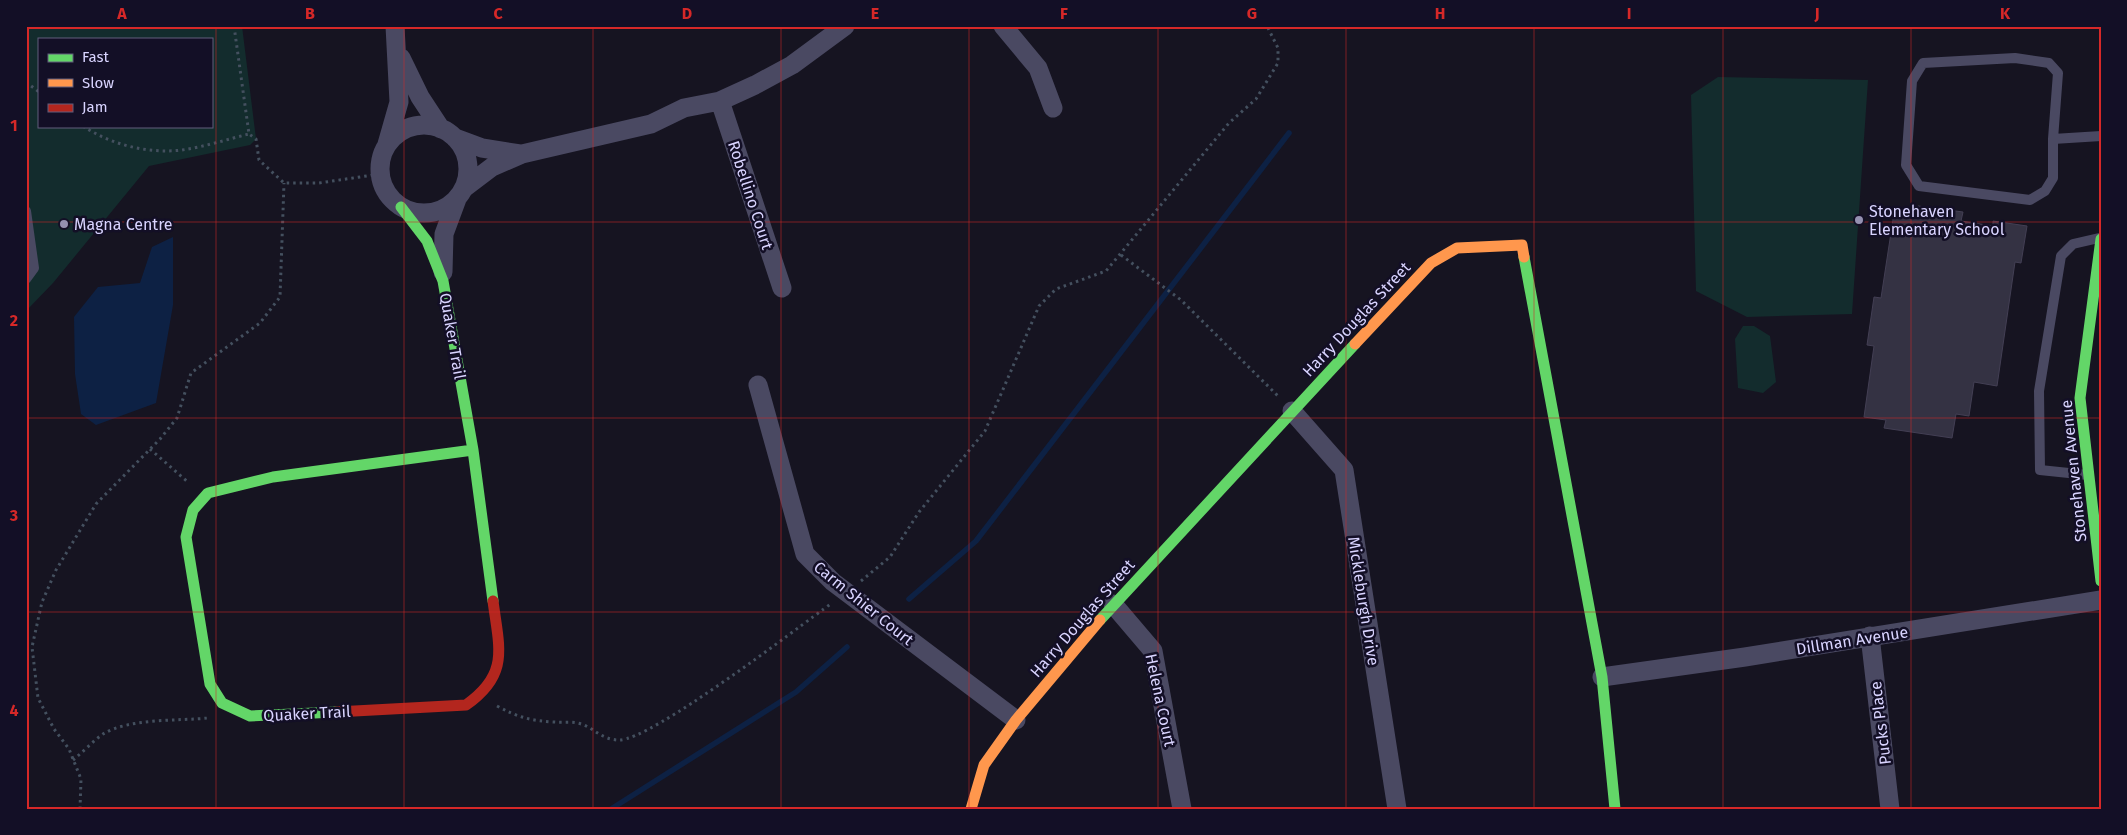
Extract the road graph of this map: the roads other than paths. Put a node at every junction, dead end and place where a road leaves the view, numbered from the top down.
1 (394, 26) edge
2 (845, 26) edge
3 (1003, 26) edge
4 (397, 50) junction
5 (720, 101) junction
6 (1052, 108) dead end
7 (448, 133) junction
8 (2101, 136) edge
9 (2053, 140) junction
10 (387, 144) junction
11 (522, 154) junction
12 (460, 194) junction
13 (401, 207) junction
14 (26, 211) edge
15 (2101, 239) edge
16 (26, 279) edge
17 (443, 281) junction
18 (782, 288) dead end
19 (758, 385) dead end
20 (1292, 411) junction
21 (473, 450) junction
22 (2089, 475) junction
23 (2101, 581) edge
24 (2101, 600) edge
25 (1113, 604) junction
26 (1870, 636) junction
27 (1602, 676) junction
28 (1016, 720) junction
29 (971, 809) edge
30 (1182, 809) edge
31 (1397, 809) edge
32 (1615, 809) edge
33 (1890, 809) edge

1 - 4 street
2 - 5 street
3 - 6 street
4 - 7 street
4 - 10 street
5 - 11 street
5 - 18 street, Robellino Court
7 - 10 street
7 - 11 street
7 - 12 street
8 - 9 lane
9 - 9 lane
10 - 13 street
11 - 12 street
12 - 13 street
12 - 17 street, Quaker Trail
13 - 17 street, Quaker Trail
14 - 16 lane
15 - 22 street, Stonehaven Avenue
15 - 22 lane
17 - 21 street, Quaker Trail
19 - 28 street, Carm Shier Court
20 - 25 street, Harry Douglas Street
20 - 27 street, Harry Douglas Street
20 - 31 street, Mickleburgh Drive
21 - 21 street, Quaker Trail
22 - 23 street, Stonehaven Avenue
24 - 26 street, Dillman Avenue
25 - 28 street, Harry Douglas Street
25 - 30 street, Helena Court
26 - 27 street, Dillman Avenue
26 - 33 street, Pucks Place
27 - 32 street
28 - 29 street, Harry Douglas Street

